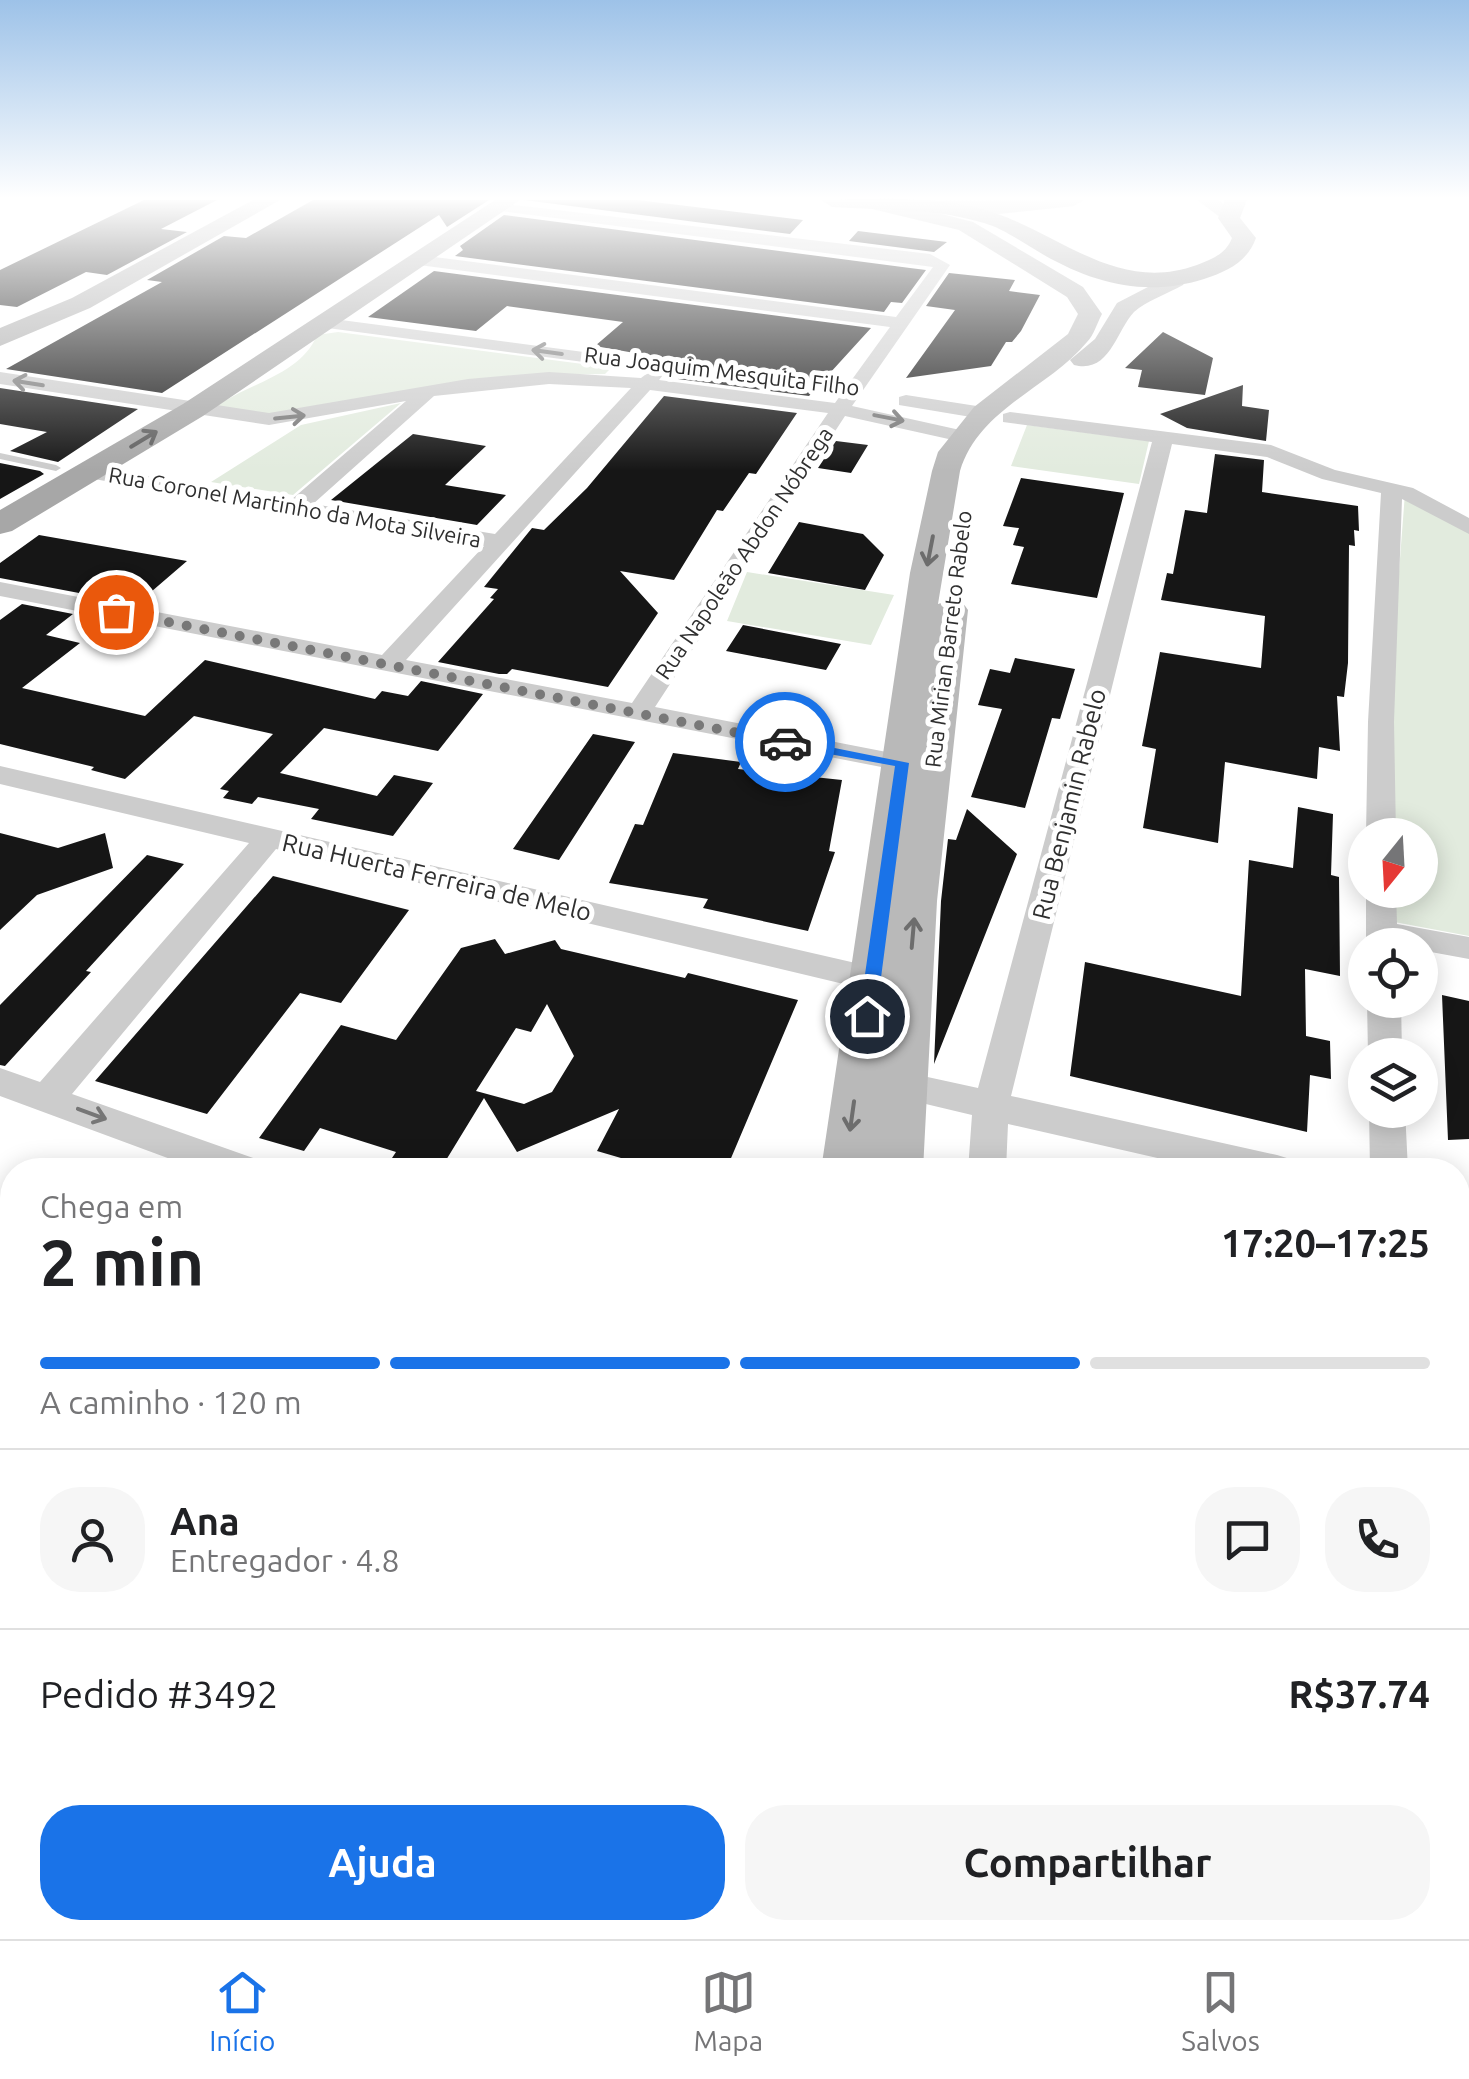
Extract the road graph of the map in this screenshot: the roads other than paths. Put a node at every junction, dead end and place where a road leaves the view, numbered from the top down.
1 (104, 290) edge
2 (373, 290) edge
3 (652, 290) edge
4 (924, 290) edge
5 (1071, 290) edge
6 (1156, 290) edge
7 (81, 303) junction
8 (326, 322) junction
9 (900, 323) junction
10 (0, 338) edge
11 (0, 357) edge
12 (653, 375) junction
13 (0, 378) edge
14 (429, 392) junction
15 (846, 401) junction
16 (193, 410) junction
17 (985, 422) junction
18 (1162, 439) junction
19 (0, 456) edge
20 (56, 468) dead end
21 (88, 472) junction
22 (1392, 487) junction
23 (296, 508) junction
24 (0, 524) edge
25 (1469, 527) edge
26 (502, 542) junction
27 (0, 590) edge
28 (386, 666) junction
29 (636, 715) junction
30 (902, 763) junction
31 (0, 774) edge
32 (1381, 818) edge
33 (270, 838) junction
34 (1438, 944) edge
35 (1469, 948) edge
36 (873, 980) junction
37 (0, 1082) edge
38 (900, 1085) junction
39 (48, 1098) junction
40 (991, 1106) junction
41 (1388, 1128) edge
42 (180, 1158) edge
43 (849, 1158) edge
44 (897, 1158) edge
45 (988, 1158) edge
46 (1223, 1158) edge
47 (1389, 1158) edge

1 - 7 main road
2 - 8 main road
3 - 9 street
4 - 9 street, Rua Napoleão Abdon Nóbrega
5 - 17 main road, Rua Mirian Barreto Rabelo
6 - 17 main road, Rua Mirian Barreto Rabelo
7 - 10 main road
7 - 11 main road
12 -> 8 street
8 - 16 main road
9 - 15 street, Rua Napoleão Abdon Nóbrega
12 - 14 street, Rua Joaquim Mesquita Filho
12 - 15 street, Rua Joaquim Mesquita Filho
12 - 26 street
16 -> 13 street, Rua Joaquim Mesquita Filho
16 -> 14 street, Rua Joaquim Mesquita Filho
14 - 23 street
15 - 17 street
15 -> 17 street, Rua Joaquim Mesquita Filho
15 - 29 street, Rua Napoleão Abdon Nóbrega
21 -> 16 main road
17 - 18 street
17 -> 30 main road, Rua Mirian Barreto Rabelo
38 -> 17 main road, Rua Mirian Barreto Rabelo
18 - 22 street
18 - 40 street, Rua Benjamin Rabelo
19 - 20 lane
21 - 23 street, Rua Coronel Martinho da Mota Silveira
21 - 24 main road
22 - 25 street
22 - 32 street
23 - 26 street, Rua Coronel Martinho da Mota Silveira
26 - 28 street
27 - 28 street
28 - 29 street
29 - 30 street
30 - 36 main road, Rua Mirian Barreto Rabelo
31 - 33 street, Rua Huerta Ferreira de Melo
33 - 36 street, Rua Huerta Ferreira de Melo
33 - 39 street
34 - 35 street
36 -> 43 main road, Rua Mirian Barreto Rabelo
37 - 39 street
38 - 40 street
38 - 44 main road, Rua Mirian Barreto Rabelo
39 -> 42 street
40 - 45 street, Rua Benjamin Rabelo
40 - 46 street
41 - 47 street

